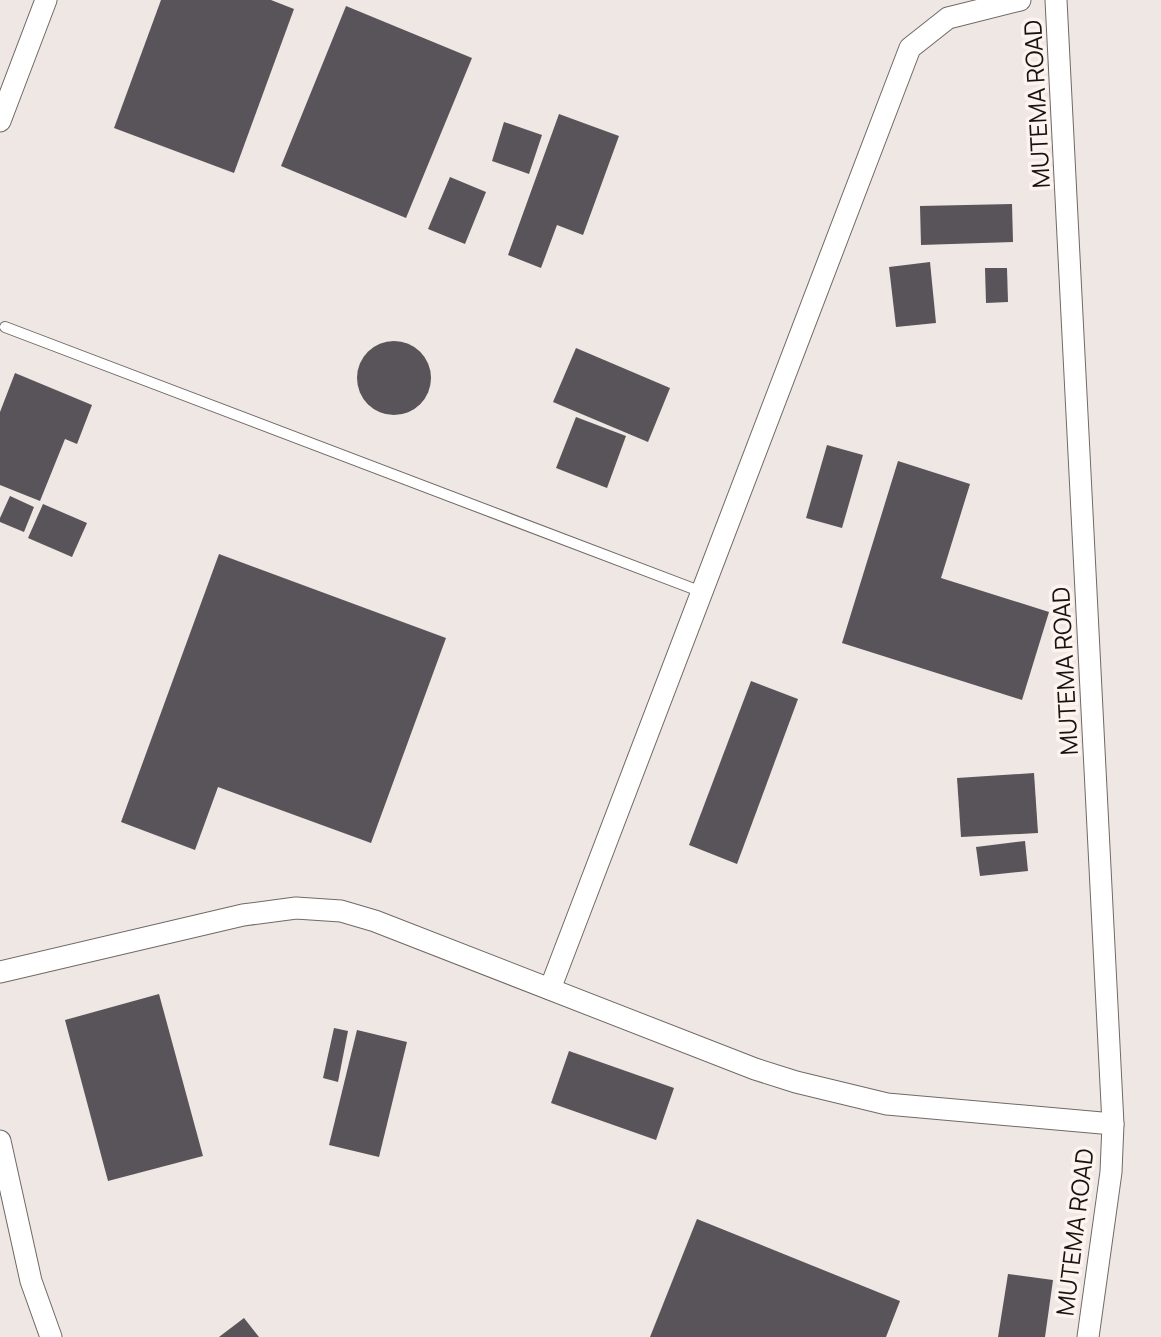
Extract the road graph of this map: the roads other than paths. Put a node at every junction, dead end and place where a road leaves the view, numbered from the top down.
1 (46, 0) edge
2 (1020, 0) edge
3 (1056, 0) edge
4 (0, 121) edge
5 (5, 327) dead end
6 (702, 592) junction
7 (0, 972) edge
8 (550, 989) junction
9 (1113, 1124) junction
10 (0, 1141) edge
11 (51, 1337) edge
12 (1088, 1337) edge

1 - 4 street
2 - 6 street
3 - 9 street, MUTEMA ROAD
5 - 6 lane
6 - 8 street
7 - 8 street
8 - 9 street
9 - 12 street, MUTEMA ROAD
10 - 11 street

